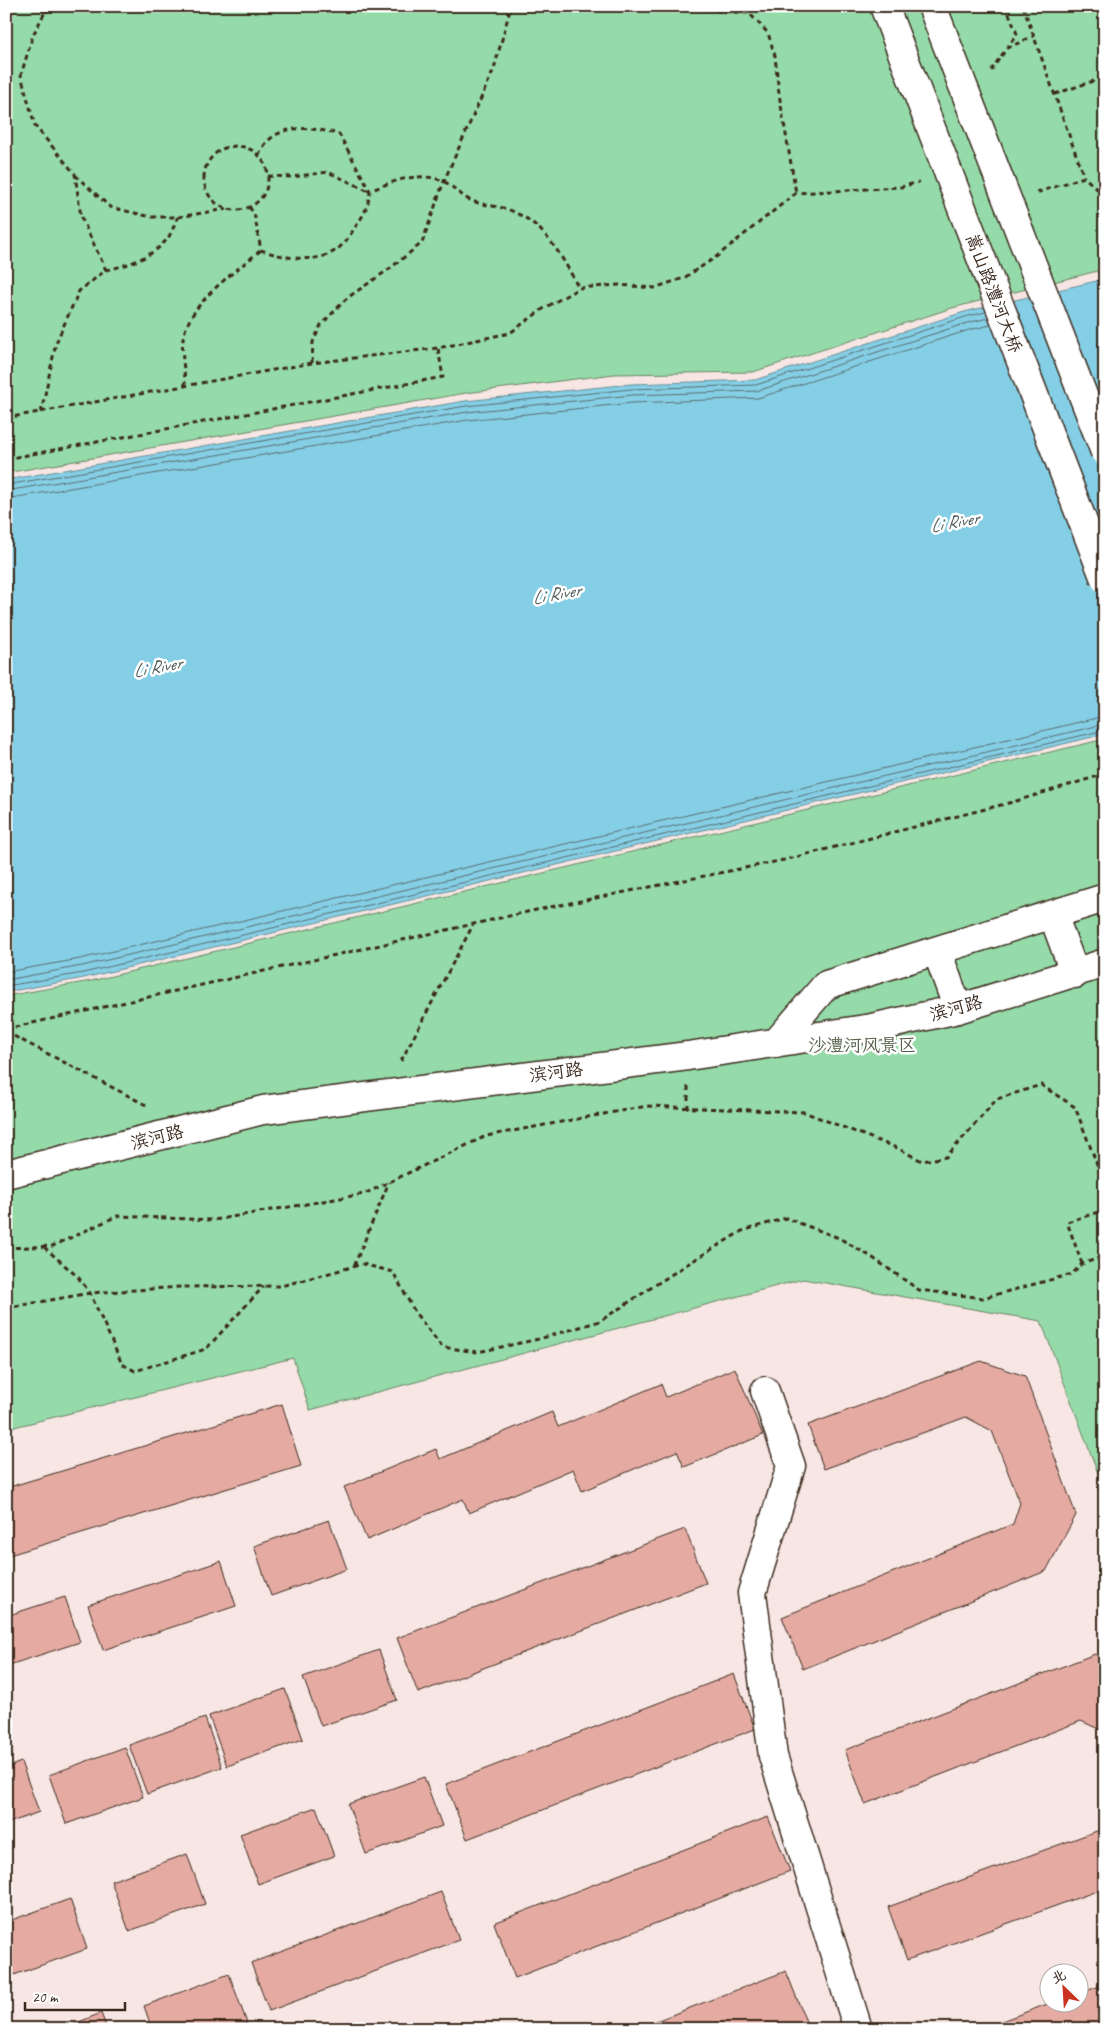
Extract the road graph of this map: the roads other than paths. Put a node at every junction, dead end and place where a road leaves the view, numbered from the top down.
1 (884, 6) edge
2 (932, 6) edge
3 (1105, 452) edge
4 (1105, 579) edge
5 (1105, 898) edge
6 (1053, 915) junction
7 (936, 951) junction
8 (1105, 964) edge
9 (1075, 974) junction
10 (958, 1010) junction
11 (776, 1043) junction
12 (6, 1174) edge
13 (765, 1391) dead end
14 (858, 2029) edge

1 - 4 street, 嵩山路澧河大桥, bridge
2 - 3 street, bridge
5 - 6 street
6 - 7 street
6 - 9 street
7 - 10 street
7 - 11 street
8 - 9 street, 滨河路
9 - 10 street, 滨河路
10 - 11 street, 滨河路
11 - 12 street, 滨河路
13 - 14 street

